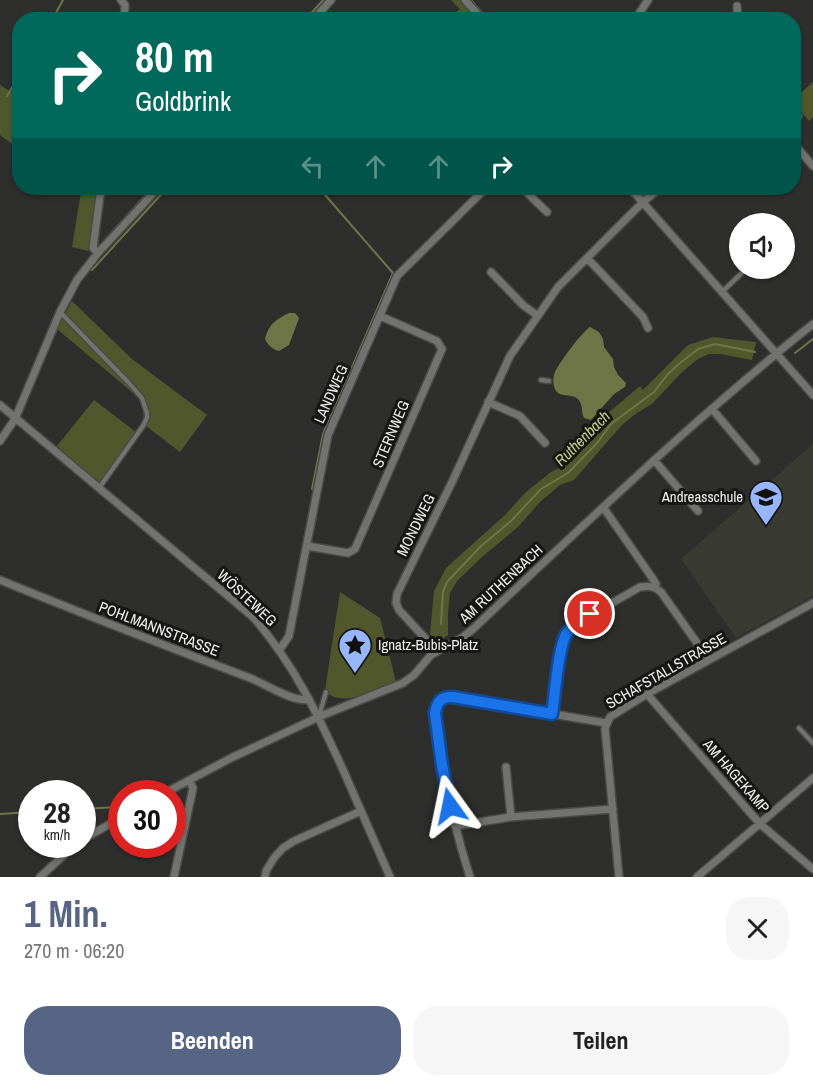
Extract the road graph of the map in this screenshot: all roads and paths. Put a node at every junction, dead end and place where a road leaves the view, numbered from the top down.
1 (331, 0) edge
2 (465, 0) edge
3 (737, 6) dead end
4 (320, 12) edge
5 (476, 12) edge
6 (737, 12) edge
7 (801, 152) edge
8 (813, 166) edge
9 (101, 195) edge
10 (152, 195) edge
11 (479, 195) edge
12 (529, 195) edge
13 (636, 195) edge
14 (652, 195) edge
15 (643, 202) junction
16 (547, 212) dead end
17 (98, 253) junction
18 (587, 258) junction
19 (491, 272) dead end
20 (736, 279) edge
21 (722, 292) junction
22 (60, 312) junction
23 (380, 316) junction
24 (538, 316) junction
25 (813, 324) edge
26 (648, 328) dead end
27 (776, 353) junction
28 (541, 380) dead end
29 (549, 381) dead end
30 (813, 395) edge
31 (488, 402) junction
32 (0, 405) edge
33 (712, 409) junction
34 (15, 419) junction
35 (0, 441) edge
36 (546, 443) dead end
37 (654, 460) junction
38 (756, 461) dead end
39 (98, 489) junction
40 (603, 507) junction
41 (698, 512) dead end
42 (307, 546) junction
43 (0, 580) edge
44 (655, 588) junction
45 (813, 603) edge
46 (279, 649) junction
47 (437, 651) junction
48 (709, 660) junction
49 (326, 692) dead end
50 (647, 694) junction
51 (309, 699) junction
52 (552, 714) junction
53 (319, 717) junction
54 (606, 723) junction
55 (799, 728) dead end
56 (813, 743) edge
57 (507, 767) dead end
58 (813, 778) edge
59 (189, 780) junction
60 (186, 782) edge
61 (613, 809) junction
62 (361, 811) junction
63 (511, 817) junction
64 (760, 824) junction
65 (455, 826) junction
66 (61, 858) edge
67 (813, 868) edge
68 (40, 877) edge
69 (174, 877) edge
70 (265, 877) edge
71 (390, 877) edge
72 (470, 877) edge
73 (619, 877) edge
74 (697, 877) edge

1 - 4 street
2 - 5 street
3 - 6 street
7 - 8 street
9 - 17 street
10 - 17 street
11 - 23 street, LANDWEG
12 - 16 street
13 - 15 street
14 - 15 street, MONDWEG
15 - 18 street, MONDWEG
15 - 21 street
17 - 22 street
18 - 24 street, MONDWEG
18 - 26 street
19 - 24 street
20 - 21 lane
21 - 27 street
22 - 34 street
22 - 39 lane
23 - 42 street, LANDWEG
23 - 42 street, STERNWEG
24 - 31 street, MONDWEG
25 - 27 street, AM RUTHENBACH
27 - 30 street
27 - 33 street, AM RUTHENBACH
28 - 29 lane
31 - 36 street
31 - 47 street, MONDWEG
32 - 34 street, WÖSTEWEG
33 - 37 street, AM RUTHENBACH
33 - 38 street
34 - 35 street
34 - 39 street, WÖSTEWEG
37 - 40 street, AM RUTHENBACH
37 - 41 street
39 - 46 street, WÖSTEWEG
40 - 44 street
40 - 47 street, AM RUTHENBACH
42 - 46 street, LANDWEG
43 - 51 street, POHLMANNSTRASSE
44 - 48 street
44 - 52 street
45 - 48 street, SCHAFSTALLSTRASSE
46 - 51 street, WÖSTEWEG
47 - 53 street, AM RUTHENBACH
48 - 50 street, SCHAFSTALLSTRASSE
49 - 53 lane
50 - 54 street, SCHAFSTALLSTRASSE
50 - 64 street, AM HAGEKAMP
51 - 53 street, WÖSTEWEG
52 - 54 street
52 - 65 street
53 - 59 street, AM RUTHENBACH
53 - 62 street, WÖSTEWEG
54 - 61 street, SCHAFSTALLSTRASSE
55 - 56 lane
57 - 63 street
58 - 64 street
59 - 60 street, AM RUTHENBACH
59 - 69 street
61 - 63 street
61 - 73 street, SCHAFSTALLSTRASSE
62 - 70 street
62 - 71 street, WÖSTEWEG
63 - 65 street
64 - 67 street, AM HAGEKAMP
64 - 74 street
65 - 72 street
66 - 68 street

